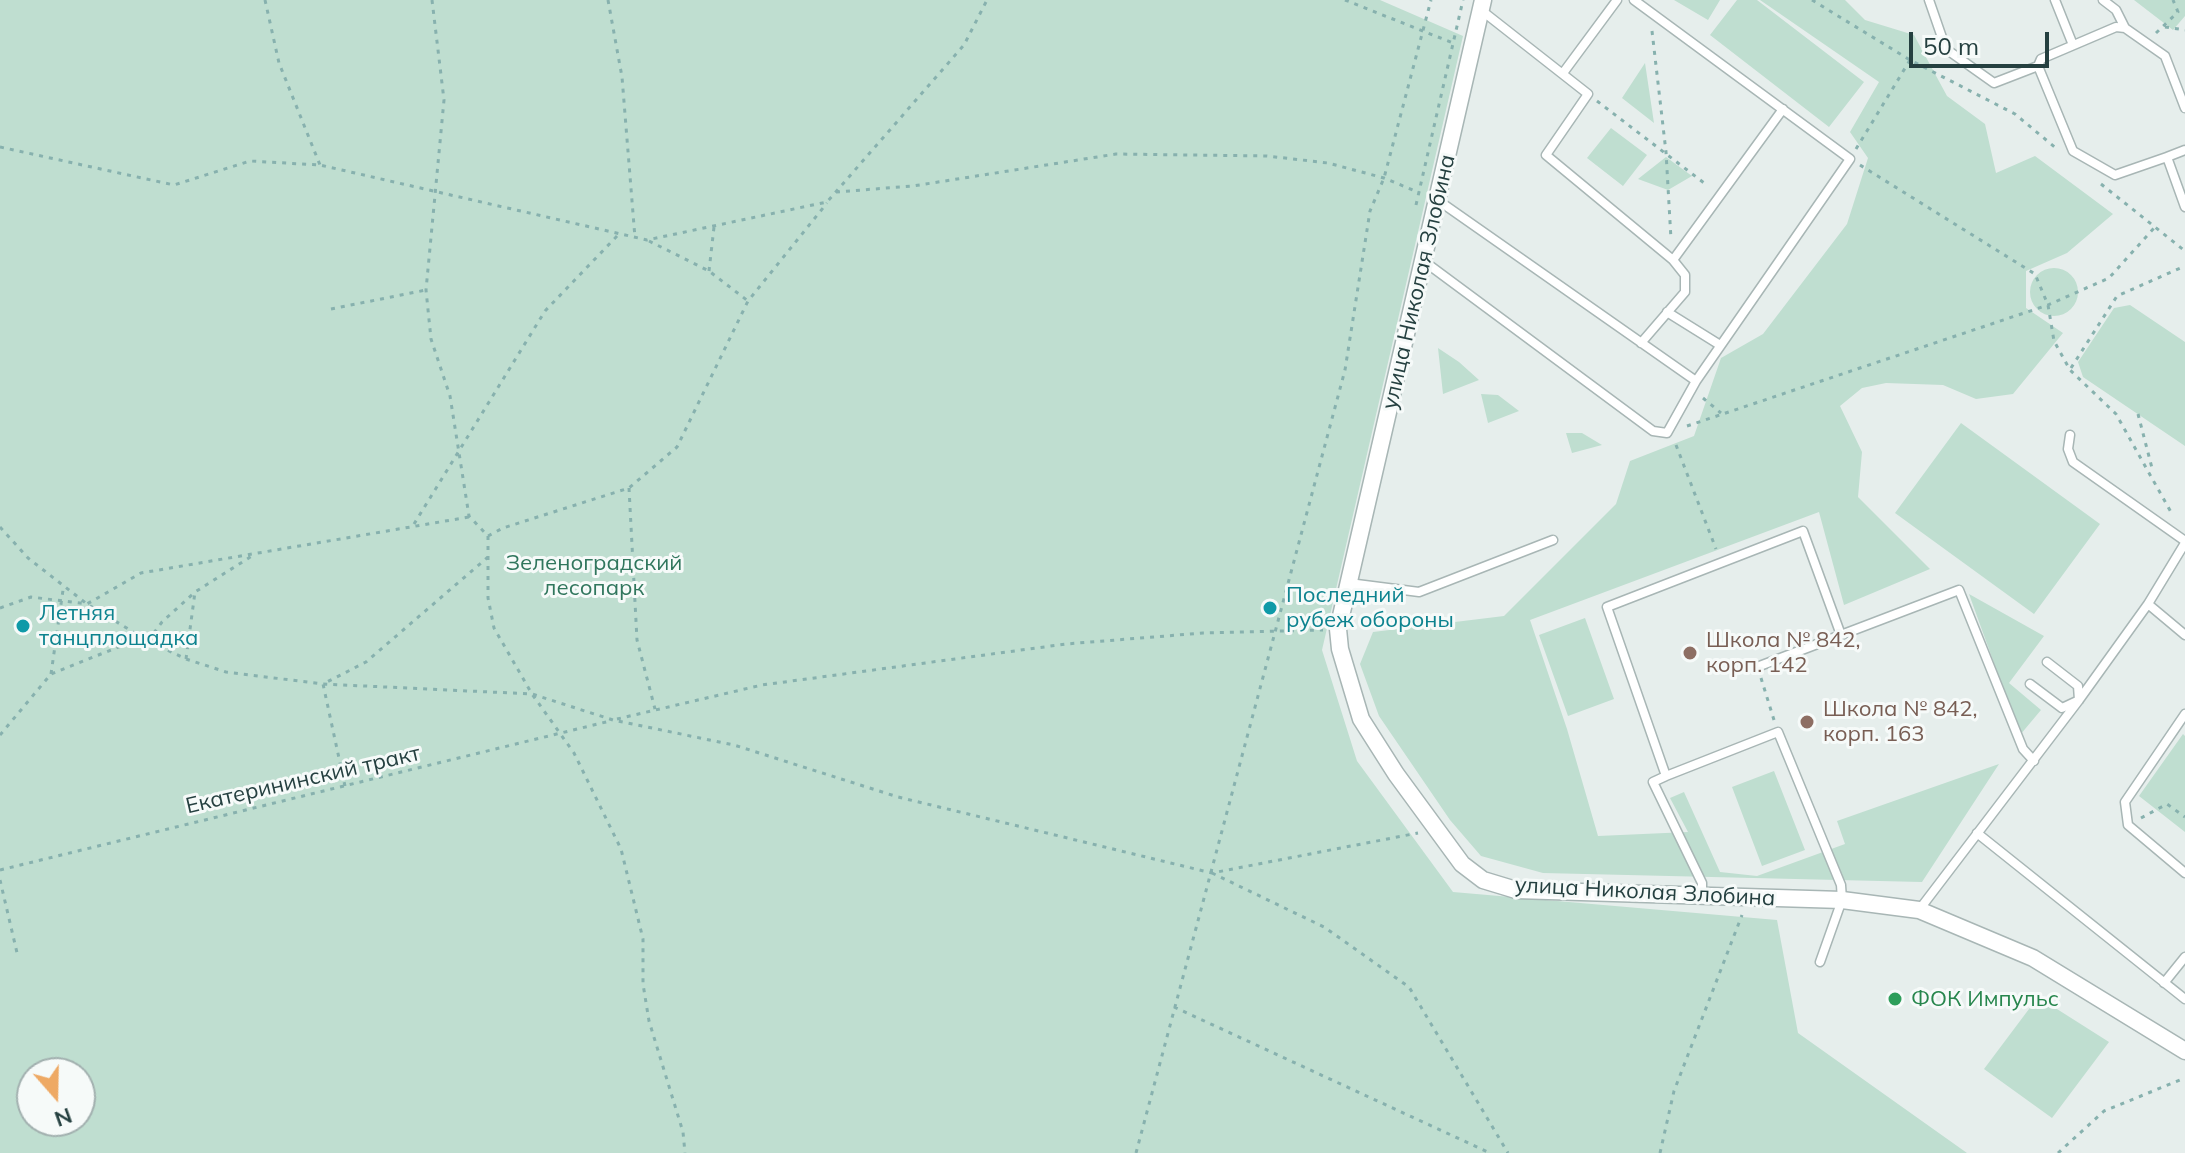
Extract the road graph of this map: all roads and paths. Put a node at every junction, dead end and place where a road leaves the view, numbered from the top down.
1 (265, 0) edge
2 (432, 0) edge
3 (608, 0) edge
4 (987, 0) edge
5 (1345, 0) edge
6 (1431, 0) edge
7 (1617, 0) edge
8 (1634, 0) edge
9 (1812, 0) edge
10 (1929, 0) edge
11 (2055, 0) edge
12 (2103, 0) edge
13 (2173, 0) edge
14 (1481, 4) edge
15 (1649, 12) junction
16 (2164, 26) junction
17 (2125, 28) junction
18 (2185, 30) edge
19 (1424, 31) junction
20 (2147, 42) junction
21 (1453, 43) dead end
22 (2073, 45) junction
23 (1910, 60) junction
24 (2038, 66) junction
25 (1563, 73) junction
26 (1588, 94) junction
27 (2185, 108) edge
28 (1783, 109) junction
29 (0, 147) edge
30 (2185, 150) edge
31 (1666, 152) junction
32 (2061, 152) dead end
33 (2167, 157) junction
34 (1850, 159) junction
35 (320, 165) junction
36 (1384, 178) junction
37 (2096, 180) dead end
38 (433, 191) junction
39 (836, 192) junction
40 (1720, 196) junction
41 (1439, 201) junction
42 (827, 202) junction
43 (2185, 207) edge
44 (714, 227) junction
45 (2155, 227) junction
46 (619, 234) junction
47 (635, 238) junction
48 (647, 240) junction
49 (2185, 251) edge
50 (1673, 260) junction
51 (1425, 262) junction
52 (2185, 266) edge
53 (709, 271) junction
54 (426, 290) junction
55 (748, 301) junction
56 (2048, 305) junction
57 (331, 309) dead end
58 (1667, 312) junction
59 (1641, 343) junction
60 (1720, 345) junction
61 (2070, 370) junction
62 (1693, 385) junction
63 (1721, 413) junction
64 (2138, 414) dead end
65 (1667, 433) junction
66 (2070, 435) dead end
67 (459, 450) junction
68 (2154, 477) junction
69 (629, 488) junction
70 (2173, 515) dead end
71 (469, 516) junction
72 (414, 524) junction
73 (0, 527) edge
74 (488, 536) junction
75 (1553, 540) dead end
76 (2185, 542) edge
77 (258, 552) junction
78 (488, 557) junction
79 (1721, 563) junction
80 (1349, 583) junction
81 (63, 588) junction
82 (195, 592) junction
83 (61, 601) junction
84 (87, 604) junction
85 (2148, 604) junction
86 (0, 608) edge
87 (1273, 630) junction
88 (1327, 630) dead end
89 (1841, 635) junction
90 (2185, 635) edge
91 (141, 638) junction
92 (148, 641) junction
93 (186, 659) junction
94 (2047, 662) dead end
95 (1757, 667) joint
96 (51, 674) junction
97 (323, 684) junction
98 (2030, 684) dead end
99 (532, 694) junction
100 (2079, 700) junction
101 (655, 709) junction
102 (2185, 714) edge
103 (613, 720) junction
104 (1778, 732) junction
105 (0, 735) edge
106 (563, 735) junction
107 (2034, 761) junction
108 (1666, 776) junction
109 (345, 786) junction
110 (2185, 817) edge
111 (2128, 825) junction
112 (1434, 830) junction
113 (1977, 833) junction
114 (0, 870) edge
115 (1212, 873) junction
116 (2185, 873) edge
117 (0, 880) edge
118 (1702, 896) junction
119 (1749, 898) junction
120 (1842, 900) junction
121 (1919, 910) junction
122 (18, 957) dead end
123 (2185, 957) edge
124 (1820, 962) dead end
125 (2164, 983) junction
126 (2185, 999) edge
127 (1173, 1007) junction
128 (2185, 1051) edge
129 (2185, 1078) edge
130 (685, 1153) edge
131 (1136, 1153) edge
132 (1490, 1153) edge
133 (1508, 1153) edge
134 (1660, 1153) edge
135 (2058, 1153) edge

1 - 35 path
2 - 38 path
3 - 47 path
4 - 39 path
5 - 19 path
6 - 19 path
7 - 25 lane
8 - 15 lane
9 - 23 path
10 - 24 lane
11 - 22 lane
12 - 17 lane
13 - 16 path
14 - 25 lane
14 - 41 street, улица Николая Злобина
15 - 28 lane
15 - 31 path
16 - 18 path
16 - 20 path
17 - 20 lane
17 - 22 lane
19 - 21 path
19 - 36 path
20 - 27 lane
22 - 24 lane
23 - 32 path
23 - 34 path
24 - 33 lane
25 - 26 lane
26 - 31 path
26 - 50 lane
28 - 34 lane
28 - 40 lane
29 - 35 path
30 - 33 lane
31 - 40 path
31 - 50 path
33 - 43 lane
34 - 56 path
34 - 60 lane
35 - 38 path
36 - 39 path
36 - 41 path
36 - 87 path
37 - 45 path
38 - 46 path
38 - 54 path
39 - 42 path
40 - 50 lane
41 - 51 street, улица Николая Злобина
41 - 59 lane
42 - 44 path
42 - 55 path
44 - 48 path
44 - 53 path
45 - 49 path
45 - 56 path
46 - 47 path
46 - 67 path
47 - 48 path
48 - 53 path
50 - 58 lane
51 - 65 lane
51 - 80 street, улица Николая Злобина
52 - 61 path
53 - 55 path
54 - 57 path
54 - 67 path
55 - 69 path
56 - 61 path
56 - 63 path
58 - 59 lane
58 - 60 lane
59 - 62 lane
60 - 62 lane
61 - 68 path
62 - 63 path
62 - 65 lane
63 - 65 path
64 - 68 path
65 - 79 path
66 - 76 lane
67 - 71 path
67 - 72 path
68 - 70 path
69 - 74 path
69 - 101 path
71 - 72 path
71 - 74 path
72 - 77 path
73 - 81 path
74 - 78 path
75 - 80 lane
76 - 85 lane
77 - 82 path
77 - 84 path
78 - 97 path
78 - 99 path
79 - 89 lane
79 - 108 lane
80 - 112 street, улица Николая Злобина
81 - 83 path
81 - 84 path
82 - 92 path
82 - 93 path
83 - 84 path
83 - 86 path
83 - 96 path
84 - 91 path
85 - 90 lane
85 - 100 lane
87 - 88 path, Екатерининский тракт
87 - 101 path, Екатерининский тракт
87 - 115 path
89 - 95 lane
89 - 107 lane
91 - 92 path
91 - 96 path
92 - 93 path
93 - 97 path
94 - 100 lane
95 - 104 path
96 - 105 path
97 - 99 path
97 - 109 path
98 - 100 lane
99 - 103 path
99 - 106 path
100 - 107 lane
101 - 103 path, Екатерининский тракт
102 - 111 lane
103 - 106 path, Екатерининский тракт
103 - 115 path
104 - 108 lane
104 - 120 lane
106 - 109 path, Екатерининский тракт
106 - 130 path
107 - 113 lane
108 - 118 lane
109 - 114 path, Екатерининский тракт
110 - 111 path
111 - 116 lane
112 - 115 path
112 - 118 street, улица Николая Злобина
113 - 121 lane
113 - 125 lane
115 - 127 path
115 - 133 path
117 - 122 path
118 - 119 street, улица Николая Злобина
119 - 120 street, улица Николая Злобина
119 - 134 path
120 - 121 street, улица Николая Злобина
120 - 124 lane
121 - 128 street, улица Николая Злобина
123 - 125 lane
125 - 126 lane
127 - 131 path
127 - 132 path
129 - 135 path

